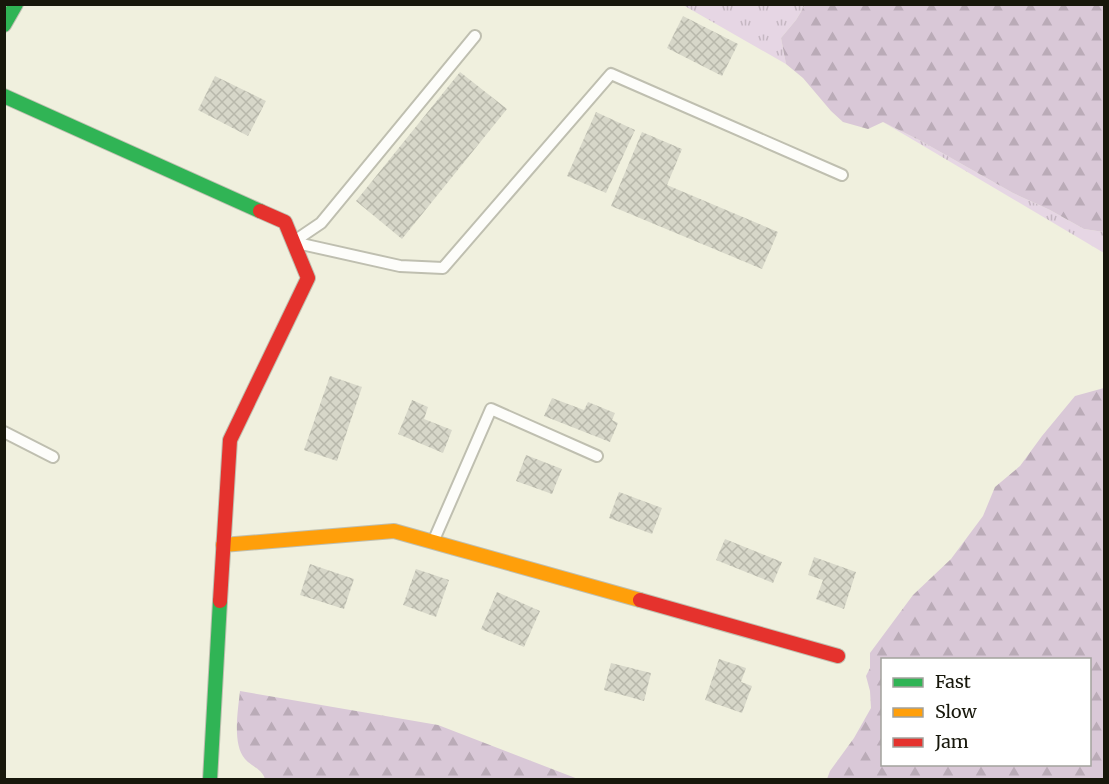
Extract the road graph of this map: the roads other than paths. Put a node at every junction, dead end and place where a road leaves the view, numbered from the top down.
1 (16, 4) edge
2 (4, 25) edge
3 (475, 36) dead end
4 (4, 96) edge
5 (842, 175) dead end
6 (293, 242) junction
7 (4, 432) edge
8 (597, 456) dead end
9 (53, 457) dead end
10 (433, 542) junction
11 (223, 545) junction
12 (838, 656) dead end
13 (210, 780) edge

1 - 2 street
3 - 6 lane
4 - 6 street
5 - 6 lane
6 - 11 street
7 - 9 lane
8 - 10 lane
10 - 11 street
10 - 12 street
11 - 13 street

